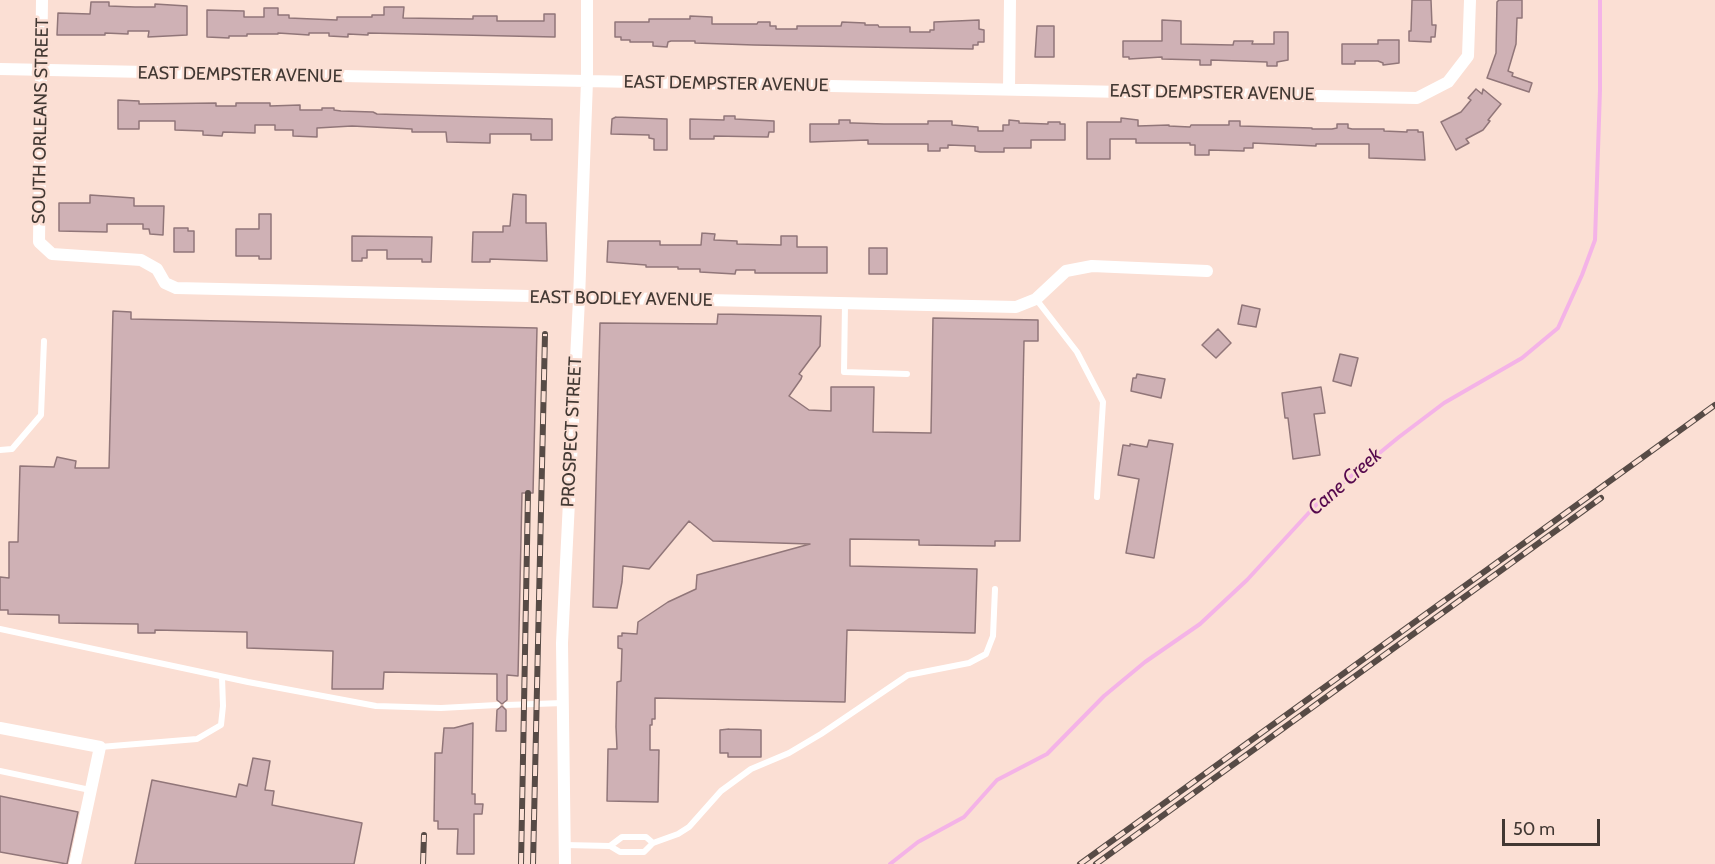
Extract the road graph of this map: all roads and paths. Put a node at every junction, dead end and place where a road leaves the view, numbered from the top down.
1 (42, 0) edge
2 (587, 0) edge
3 (1010, 0) edge
4 (1470, 0) edge
5 (0, 69) edge
6 (42, 71) junction
7 (587, 81) junction
8 (1009, 89) junction
9 (39, 242) joint
10 (1207, 271) dead end
11 (579, 298) junction
12 (1036, 299) junction
13 (845, 304) junction
14 (45, 341) dead end
15 (907, 374) dead end
16 (0, 450) edge
17 (1097, 497) dead end
18 (995, 589) dead end
19 (0, 630) edge
20 (222, 676) junction
21 (562, 703) junction
22 (497, 705) dead end
23 (507, 705) dead end
24 (0, 728) edge
25 (100, 747) junction
26 (0, 771) edge
27 (90, 790) junction
28 (653, 843) junction
29 (564, 845) junction
30 (610, 846) junction
31 (75, 864) edge
32 (565, 864) edge

1 - 6 street, SOUTH ORLEANS STREET
2 - 7 street, PROSPECT STREET
3 - 8 street
4 - 8 street, EAST DEMPSTER AVENUE
5 - 6 street, EAST DEMPSTER AVENUE
6 - 7 street, EAST DEMPSTER AVENUE
6 - 9 street, SOUTH ORLEANS STREET
7 - 8 street, EAST DEMPSTER AVENUE
7 - 11 street, PROSPECT STREET
9 - 11 street, EAST BODLEY AVENUE
10 - 12 street, EAST BODLEY AVENUE
11 - 13 street, EAST BODLEY AVENUE
11 - 21 street, PROSPECT STREET
12 - 13 street, EAST BODLEY AVENUE
12 - 17 lane
13 - 15 lane
14 - 16 lane
18 - 28 lane
19 - 20 lane
20 - 22 lane
20 - 25 lane
21 - 23 lane
21 - 29 street, PROSPECT STREET
24 - 25 street
25 - 27 street
26 - 27 lane
27 - 31 street
28 - 30 lane
28 - 30 lane
29 - 30 lane
29 - 32 street, PROSPECT STREET

